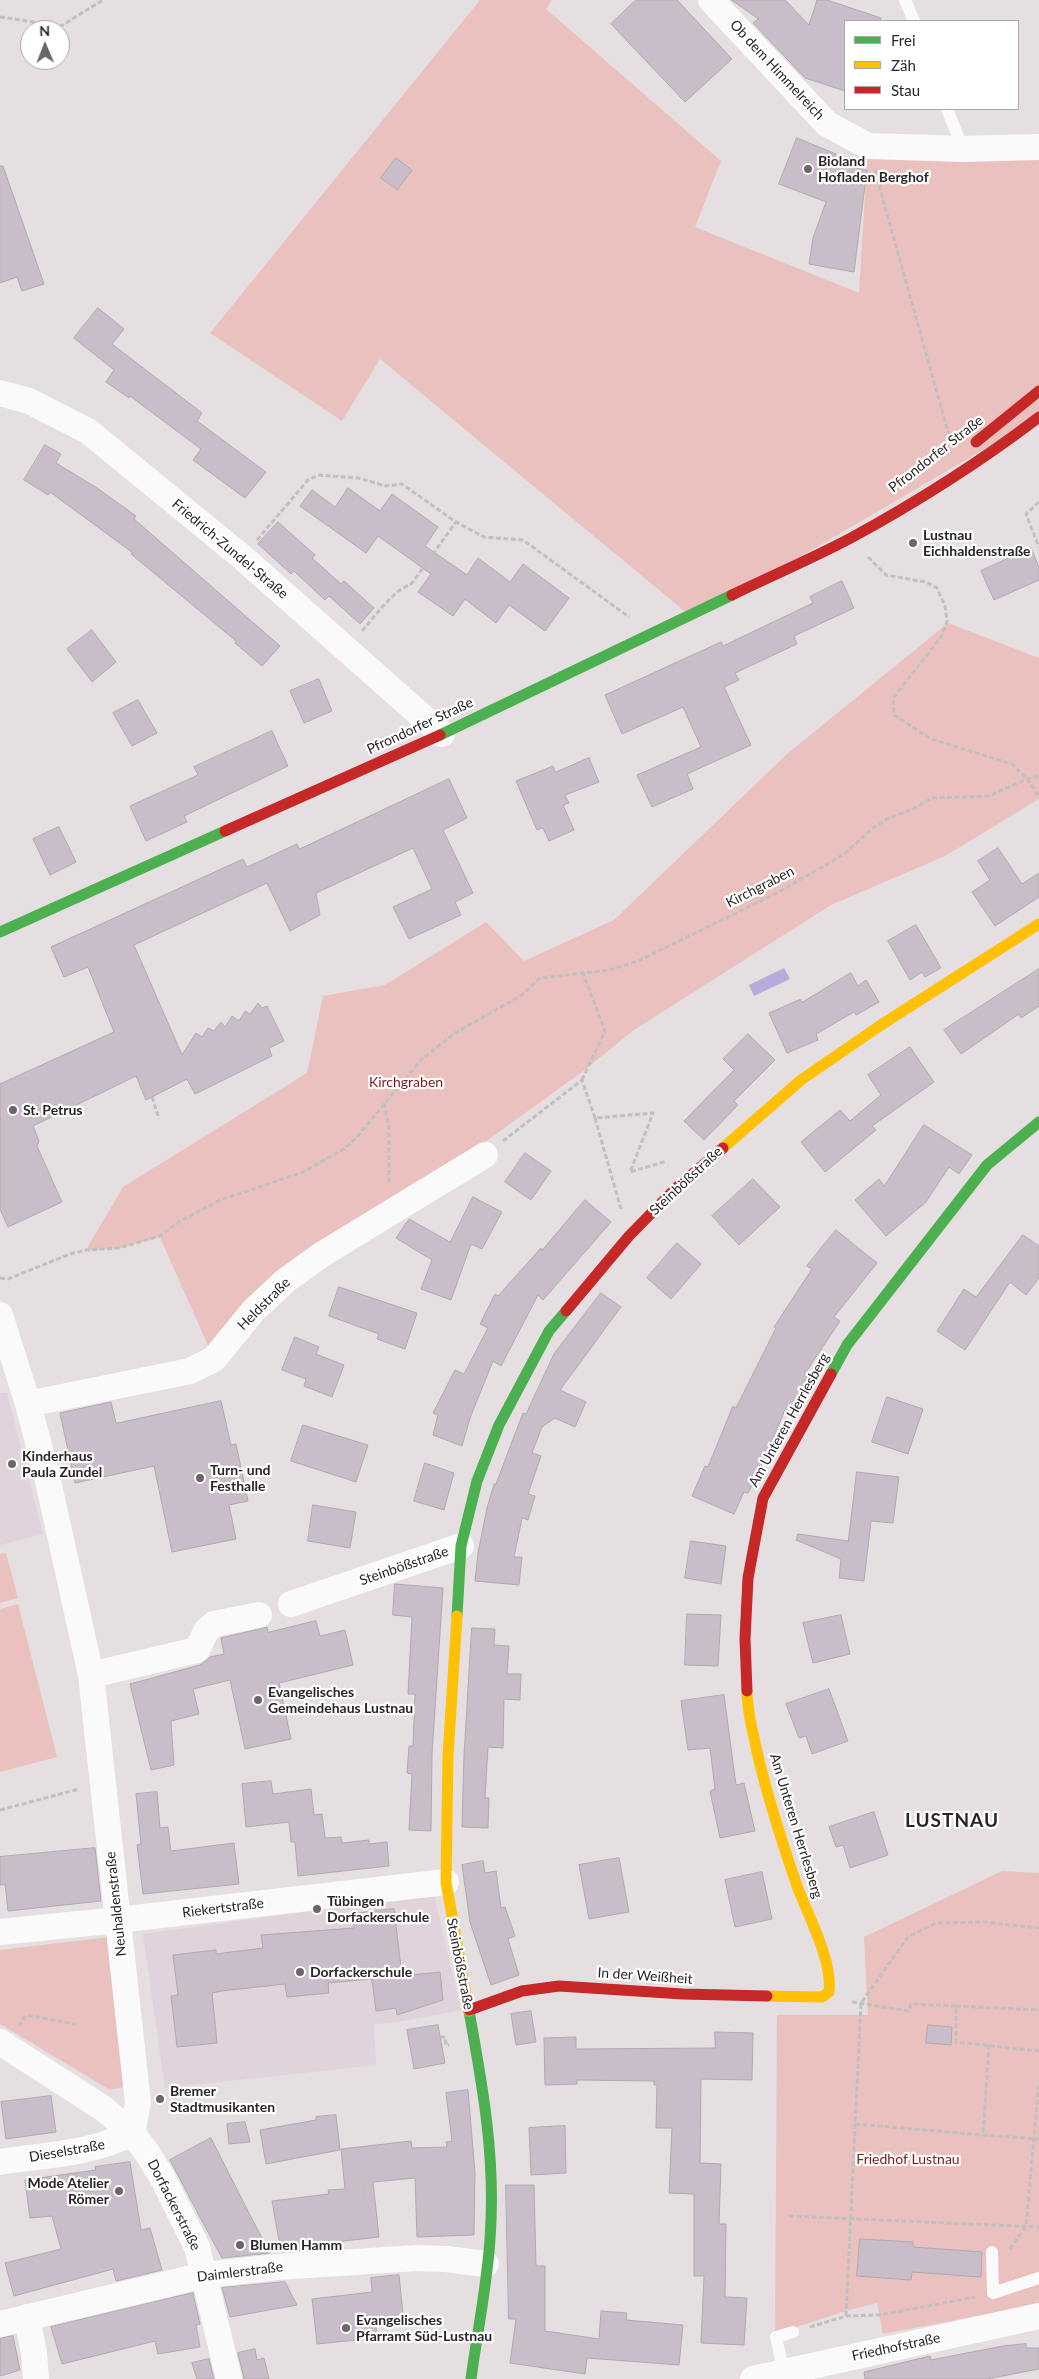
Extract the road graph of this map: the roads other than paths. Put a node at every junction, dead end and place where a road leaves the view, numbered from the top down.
1 (711, 0) edge
2 (906, 0) edge
3 (914, 20) edge
4 (947, 110) edge
5 (1039, 147) edge
6 (963, 149) junction
7 (0, 393) edge
8 (1036, 406) edge
9 (955, 460) road end
10 (932, 477) dead end
11 (849, 539) junction
12 (442, 734) junction
13 (1039, 924) edge
14 (0, 932) edge
15 (1039, 1122) edge
16 (484, 1155) road end
17 (0, 1315) edge
18 (28, 1404) junction
19 (461, 1546) junction
20 (291, 1604) dead end
21 (259, 1615) dead end
22 (91, 1675) junction
23 (446, 1882) junction
24 (118, 1920) junction
25 (0, 1932) edge
26 (822, 1998) joint
27 (469, 2010) junction
28 (3, 2044) edge
29 (132, 2133) junction
30 (0, 2162) edge
31 (992, 2252) dead end
32 (486, 2264) junction
33 (205, 2275) junction
34 (1039, 2278) edge
35 (1039, 2316) edge
36 (27, 2317) junction
37 (0, 2324) edge
38 (793, 2332) dead end
39 (784, 2372) junction
40 (36, 2379) edge
41 (229, 2379) edge
42 (471, 2379) edge
43 (753, 2379) edge

1 - 6 street, Ob dem Himmelreich
2 - 3 lane
4 - 6 lane
5 - 6 street, Ob dem Himmelreich
7 - 12 street, Friedrich-Zundel-Straße
8 - 9 street, Pfrondorfer Straße
8 - 11 street, Pfrondorfer Straße
10 - 11 street, Pfrondorfer Straße
11 - 12 street, Pfrondorfer Straße
12 - 14 street, Pfrondorfer Straße
13 - 19 street, Steinbößstraße
15 - 26 street, Am Unteren Herrlesberg
16 - 18 street, Heldstraße
17 - 18 street, Neuhaldenstraße
18 - 22 street, Neuhaldenstraße
19 - 20 street, Steinbößstraße
19 - 23 street, Steinbößstraße
21 - 22 street
22 - 24 street, Neuhaldenstraße
23 - 24 street, Riekertstraße
23 - 27 street, Steinbößstraße
24 - 25 street, Riekertstraße
24 - 29 street, Neuhaldenstraße
26 - 27 street, In der Weißheit
27 - 32 street, Steinbößstraße
28 - 29 street, Dorfackerstraße
29 - 30 street, Dieselstraße
29 - 33 street, Dorfackerstraße
31 - 34 lane
32 - 33 street, Daimlerstraße
32 - 42 street, Steinbößstraße
33 - 36 street, Daimlerstraße
33 - 41 street, Dorfackerstraße
35 - 39 street, Friedhofstraße
36 - 37 street, Daimlerstraße
36 - 40 street
38 - 39 lane
39 - 43 street, Friedhofstraße

